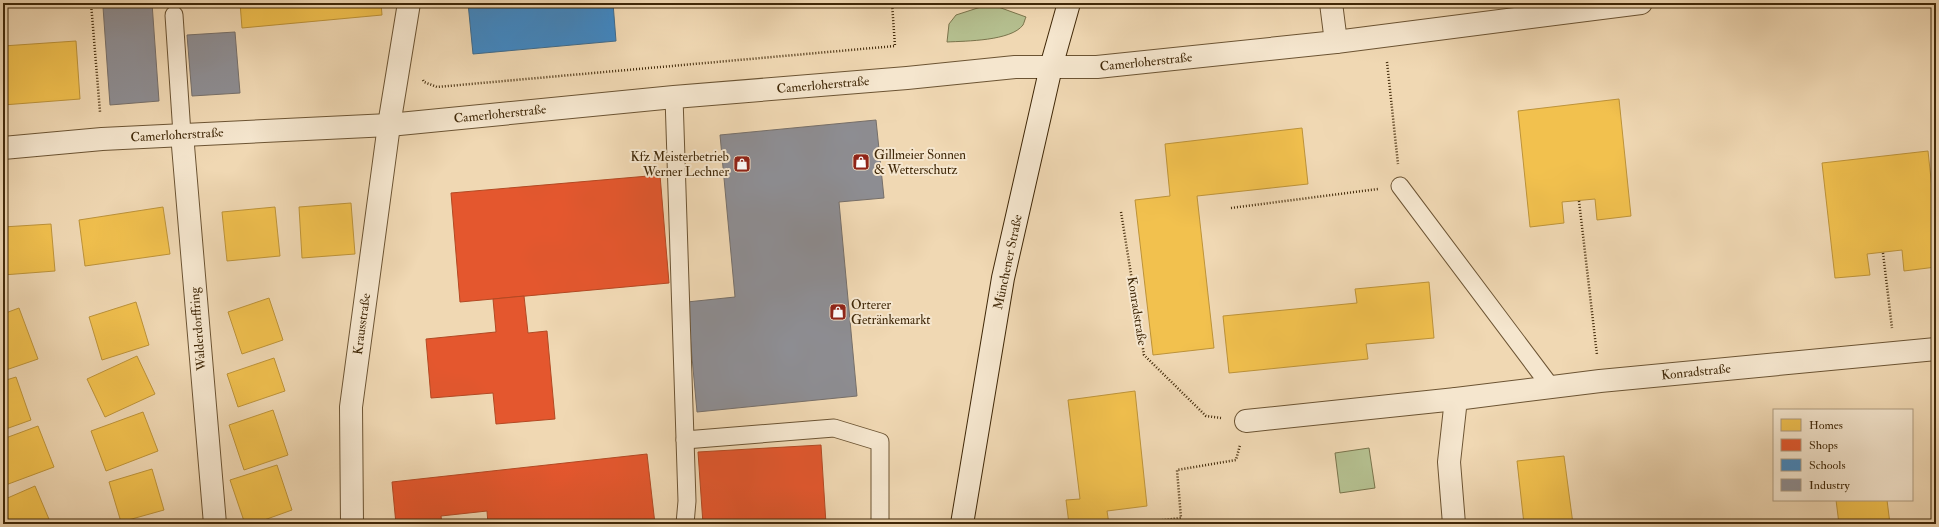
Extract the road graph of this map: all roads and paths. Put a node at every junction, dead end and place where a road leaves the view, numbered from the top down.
1 (91, 3) edge
2 (409, 3) edge
3 (892, 3) edge
4 (1069, 3) edge
5 (1331, 3) edge
6 (1641, 3) edge
7 (174, 15) dead end
8 (1384, 36) junction
9 (1336, 42) junction
10 (1051, 67) junction
11 (422, 77) dead end
12 (674, 97) junction
13 (390, 125) junction
14 (182, 134) junction
15 (102, 139) junction
16 (3, 148) edge
17 (1400, 186) junction
18 (1579, 200) dead end
19 (1231, 208) dead end
20 (1121, 212) dead end
21 (1883, 253) dead end
22 (1936, 349) edge
23 (1895, 352) junction
24 (1600, 381) junction
25 (1551, 388) junction
26 (1456, 399) junction
27 (1246, 421) junction
28 (685, 440) junction
29 (215, 524) edge
30 (352, 524) edge
31 (685, 524) edge
32 (880, 524) edge
33 (962, 524) edge
34 (1129, 524) edge
35 (1454, 524) edge

1 - 15 path
2 - 13 street, Krausstraße
3 - 11 path
4 - 10 street, Münchener Straße
5 - 9 street
6 - 8 street, Camerloherstraße
7 - 14 lane
8 - 9 street, Camerloherstraße
8 - 17 path
9 - 10 street, Camerloherstraße
10 - 12 street, Camerloherstraße
10 - 33 street, Münchener Straße
12 - 13 street, Camerloherstraße
12 - 28 lane
13 - 14 street, Camerloherstraße
13 - 30 street, Krausstraße
14 - 15 street, Camerloherstraße
14 - 29 street, Walderdorffring
15 - 16 street, Camerloherstraße
17 - 19 path
17 - 25 lane
18 - 24 path
20 - 27 path, Konradstraße
21 - 23 path
22 - 23 street, Konradstraße
23 - 24 street, Konradstraße
24 - 25 street, Konradstraße
25 - 26 street, Konradstraße
26 - 27 street, Konradstraße
26 - 35 street
27 - 34 path
28 - 31 lane
28 - 32 lane

